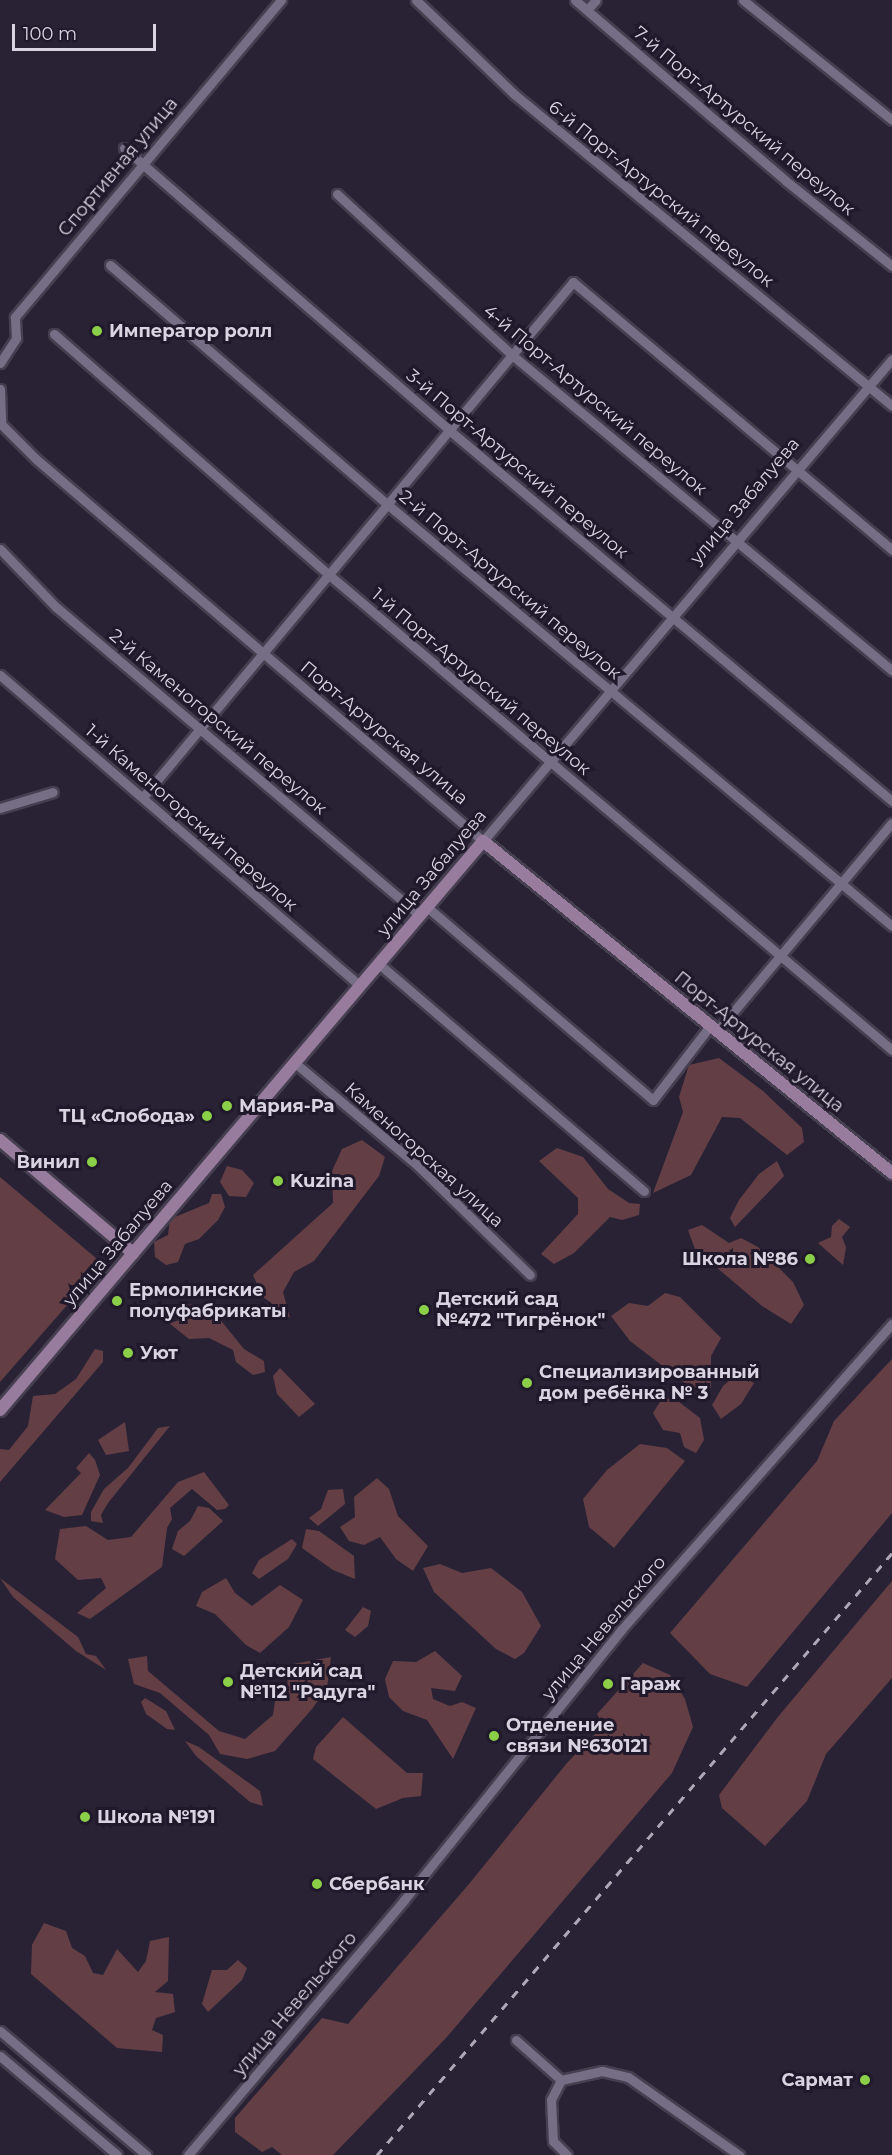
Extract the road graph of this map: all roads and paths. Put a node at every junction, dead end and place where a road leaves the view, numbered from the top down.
1 (281, 0) edge
2 (416, 0) edge
3 (575, 0) edge
4 (596, 0) edge
5 (743, 0) edge
6 (587, 10) junction
7 (892, 120) edge
8 (124, 148) dead end
9 (142, 163) junction
10 (337, 194) dead end
11 (110, 266) dead end
12 (892, 266) edge
13 (54, 334) dead end
14 (512, 355) junction
15 (892, 359) edge
16 (0, 363) edge
17 (869, 386) junction
18 (0, 389) edge
19 (892, 406) edge
20 (449, 430) junction
21 (796, 468) junction
22 (387, 504) junction
23 (735, 541) junction
24 (0, 549) edge
25 (892, 550) edge
26 (328, 574) junction
27 (672, 616) junction
28 (261, 652) junction
29 (892, 671) edge
30 (0, 675) edge
31 (610, 690) junction
32 (200, 728) junction
33 (550, 762) junction
34 (53, 792) dead end
35 (143, 797) junction
36 (892, 801) edge
37 (0, 808) edge
38 (892, 824) edge
39 (483, 841) junction
40 (842, 883) junction
41 (423, 911) junction
42 (892, 926) edge
43 (781, 956) junction
44 (379, 964) junction
45 (360, 986) junction
46 (714, 1028) junction
47 (892, 1050) edge
48 (295, 1063) junction
49 (0, 1140) edge
50 (892, 1173) edge
51 (644, 1191) dead end
52 (133, 1253) junction
53 (530, 1275) dead end
54 (892, 1324) edge
55 (0, 1410) edge
56 (0, 2031) edge
57 (516, 2040) dead end
58 (0, 2056) edge
59 (561, 2080) junction
60 (117, 2155) edge
61 (146, 2155) edge
62 (188, 2155) edge
63 (567, 2155) edge
64 (739, 2155) edge

1 - 9 street, Спортивная улица
2 - 17 street, 6-й Порт-Артурский переулок
3 - 6 street, 7-й Порт-Артурский переулок
4 - 6 street
5 - 7 street
6 - 12 street, 7-й Порт-Артурский переулок
8 - 9 street, 3-й Порт-Артурский переулок
9 - 16 street, Спортивная улица
9 - 20 street, 3-й Порт-Артурский переулок
10 - 14 street, 4-й Порт-Артурский переулок
11 - 22 street, 2-й Порт-Артурский переулок
13 - 26 street, 1-й Порт-Артурский переулок
14 - 20 street
14 - 21 street
14 - 23 street, 4-й Порт-Артурский переулок
15 - 17 street, улица Забалуева
17 - 19 street, 6-й Порт-Артурский переулок
17 - 21 street, улица Забалуева
18 - 28 street, Порт-Артурская улица
20 - 22 street
20 - 27 street, 3-й Порт-Артурский переулок
21 - 23 street, улица Забалуева
21 - 25 street
22 - 26 street
22 - 31 street, 2-й Порт-Артурский переулок
23 - 27 street, улица Забалуева
23 - 29 street, 4-й Порт-Артурский переулок
24 - 32 street, 2-й Каменогорский переулок
26 - 28 street
26 - 33 street, 1-й Порт-Артурский переулок
27 - 31 street, улица Забалуева
27 - 36 street, 3-й Порт-Артурский переулок
28 - 32 street
28 - 39 street, Порт-Артурская улица
30 - 35 street, 1-й Каменогорский переулок
31 - 33 street, улица Забалуева
31 - 40 street, 2-й Порт-Артурский переулок
32 - 35 street
32 - 41 street, 2-й Каменогорский переулок
33 - 39 street, улица Забалуева
33 - 43 street, 1-й Порт-Артурский переулок
34 - 37 street
35 - 45 street, 1-й Каменогорский переулок
38 - 40 street
39 - 41 street, улица Забалуева
39 - 46 street, Порт-Артурская улица
40 - 42 street, 2-й Порт-Артурский переулок
40 - 43 street
41 - 44 street, улица Забалуева
41 - 46 street, 2-й Каменогорский переулок
43 - 46 street
43 - 47 street, 1-й Порт-Артурский переулок
44 - 45 street, улица Забалуева
44 - 51 street
45 - 48 street, улица Забалуева
46 - 50 street, Порт-Артурская улица
48 - 52 street, улица Забалуева
48 - 53 street, Каменогорская улица
49 - 52 street
52 - 55 street, улица Забалуева
54 - 62 street, улица Невельского
56 - 61 street
57 - 59 street
58 - 60 street
59 - 63 street
59 - 64 street

